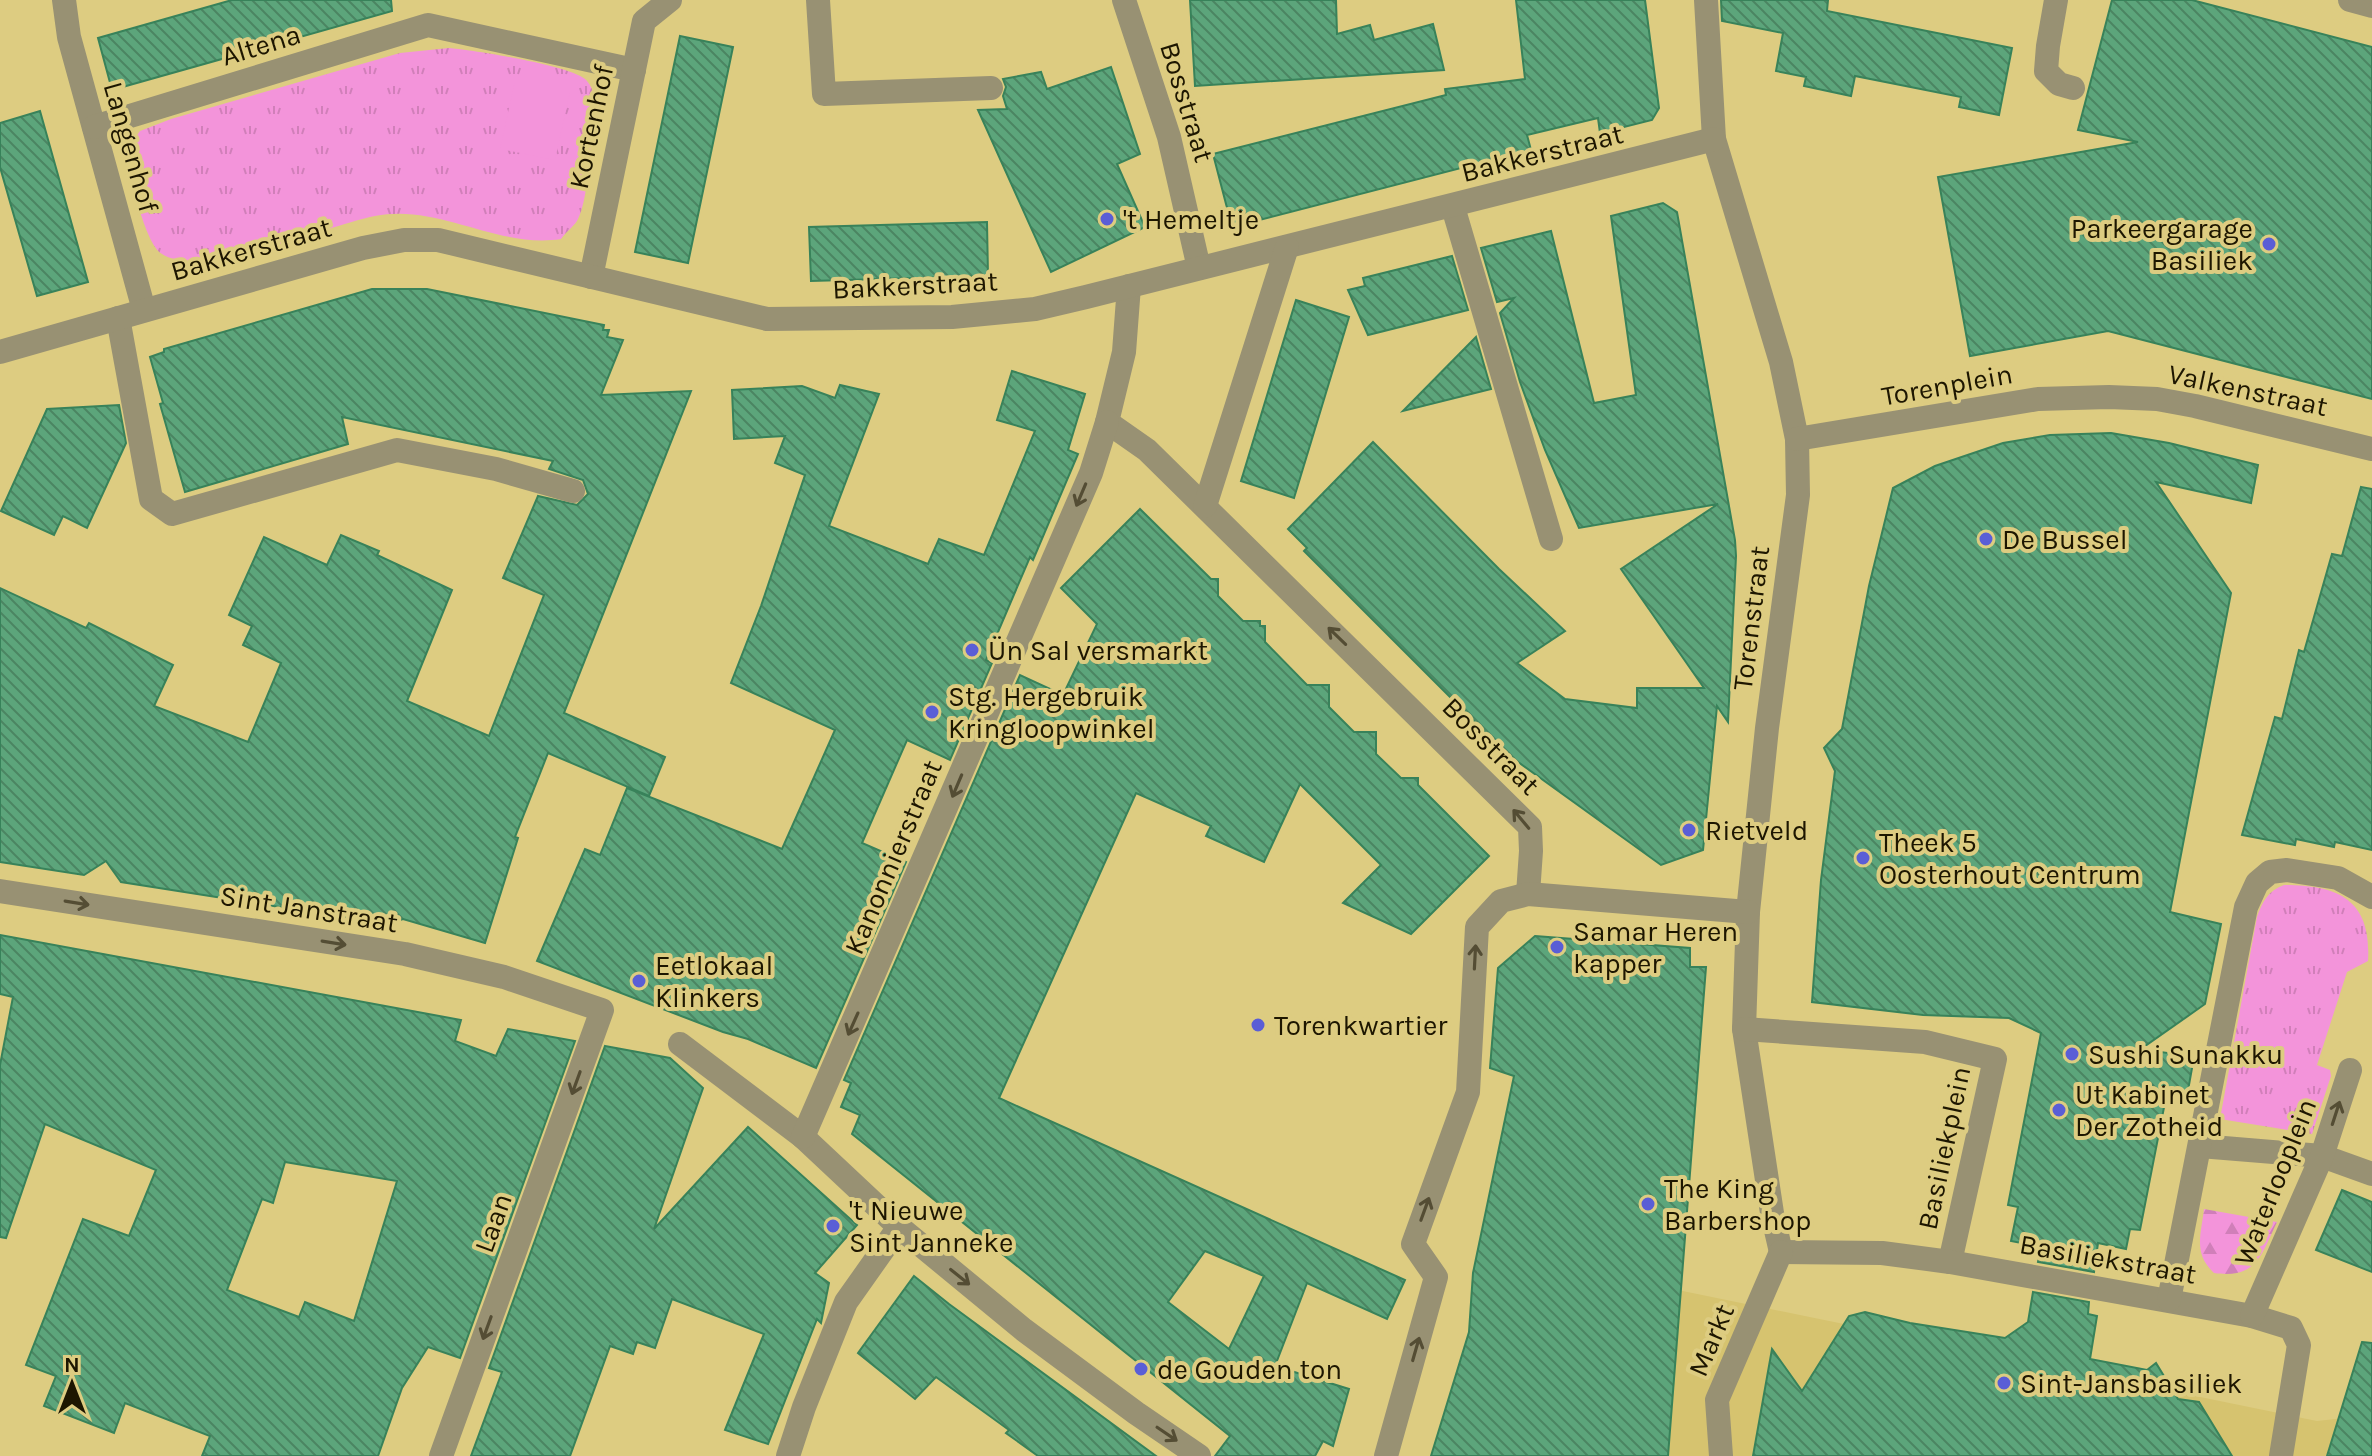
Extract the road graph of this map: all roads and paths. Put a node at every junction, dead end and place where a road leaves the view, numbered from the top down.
1 (64, 0) edge
2 (670, 0) edge
3 (818, 0) edge
4 (1124, 0) edge
5 (1706, 0) edge
6 (2056, 0) edge
7 (2350, 0) edge
8 (2372, 6) edge
9 (634, 70) junction
10 (991, 88) dead end
11 (2073, 88) dead end
12 (94, 127) junction
13 (1714, 139) junction
14 (1453, 207) junction
15 (1287, 247) junction
16 (1199, 268) junction
17 (591, 277) junction
18 (1129, 286) junction
19 (144, 310) junction
20 (118, 318) junction
21 (0, 352) edge
22 (2109, 397) joint
23 (1107, 422) junction
24 (1797, 439) junction
25 (2372, 449) edge
26 (573, 491) dead end
27 (1205, 506) junction
28 (1551, 539) dead end
29 (0, 891) edge
30 (1528, 894) junction
31 (2372, 897) edge
32 (1748, 912) junction
33 (602, 1010) joint
34 (1744, 1029) junction
35 (680, 1044) dead end
36 (2350, 1070) dead end
37 (803, 1137) junction
38 (2200, 1146) junction
39 (2322, 1156) junction
40 (2372, 1174) edge
41 (899, 1227) junction
42 (1781, 1252) junction
43 (1950, 1262) junction
44 (2169, 1300) junction
45 (2252, 1316) junction
46 (441, 1456) edge
47 (788, 1456) edge
48 (1199, 1456) edge
49 (1386, 1456) edge
50 (1721, 1456) edge
51 (2281, 1456) edge

1 - 12 street, Langenhof
2 - 9 street, Kortenhof
3 - 10 street
4 - 16 street, Bosstraat
5 - 13 street, Torenstraat
6 - 11 street
7 - 8 street
9 - 12 street, Altena
9 - 17 street, Kortenhof
12 - 19 street, Langenhof
13 - 14 street, Bakkerstraat
13 - 24 street, Torenstraat
14 - 15 street, Bakkerstraat
14 - 28 street
15 - 16 street, Bakkerstraat
15 - 27 street
16 - 18 street, Bakkerstraat
17 - 18 street, Bakkerstraat
17 - 19 street, Bakkerstraat
18 - 23 street
19 - 20 street, Bakkerstraat
20 - 21 street, Bakkerstraat
20 - 26 street
22 - 24 street, Torenplein
22 - 25 street, Valkenstraat
23 - 27 street, Bosstraat
23 -> 37 street, Kanonnierstraat
24 - 32 street, Torenstraat
30 -> 27 street, Bosstraat
29 -> 33 street, Sint Janstraat
30 - 32 street
49 -> 30 street
31 - 38 street
32 - 34 street, Torenstraat
33 -> 46 street, Laan
34 - 42 street, Torenstraat
34 - 43 street, Basiliekplein
35 - 37 street
39 -> 36 street, Waterlooplein
37 - 41 street
38 - 39 street
38 - 44 street
39 - 40 street
39 - 45 street, Waterlooplein
41 - 47 street
41 -> 48 street
42 - 43 street, Basiliekstraat
42 - 50 street, Markt
43 - 44 street, Basiliekstraat
44 - 45 street, Basiliekstraat
45 - 51 street, Basiliekstraat

